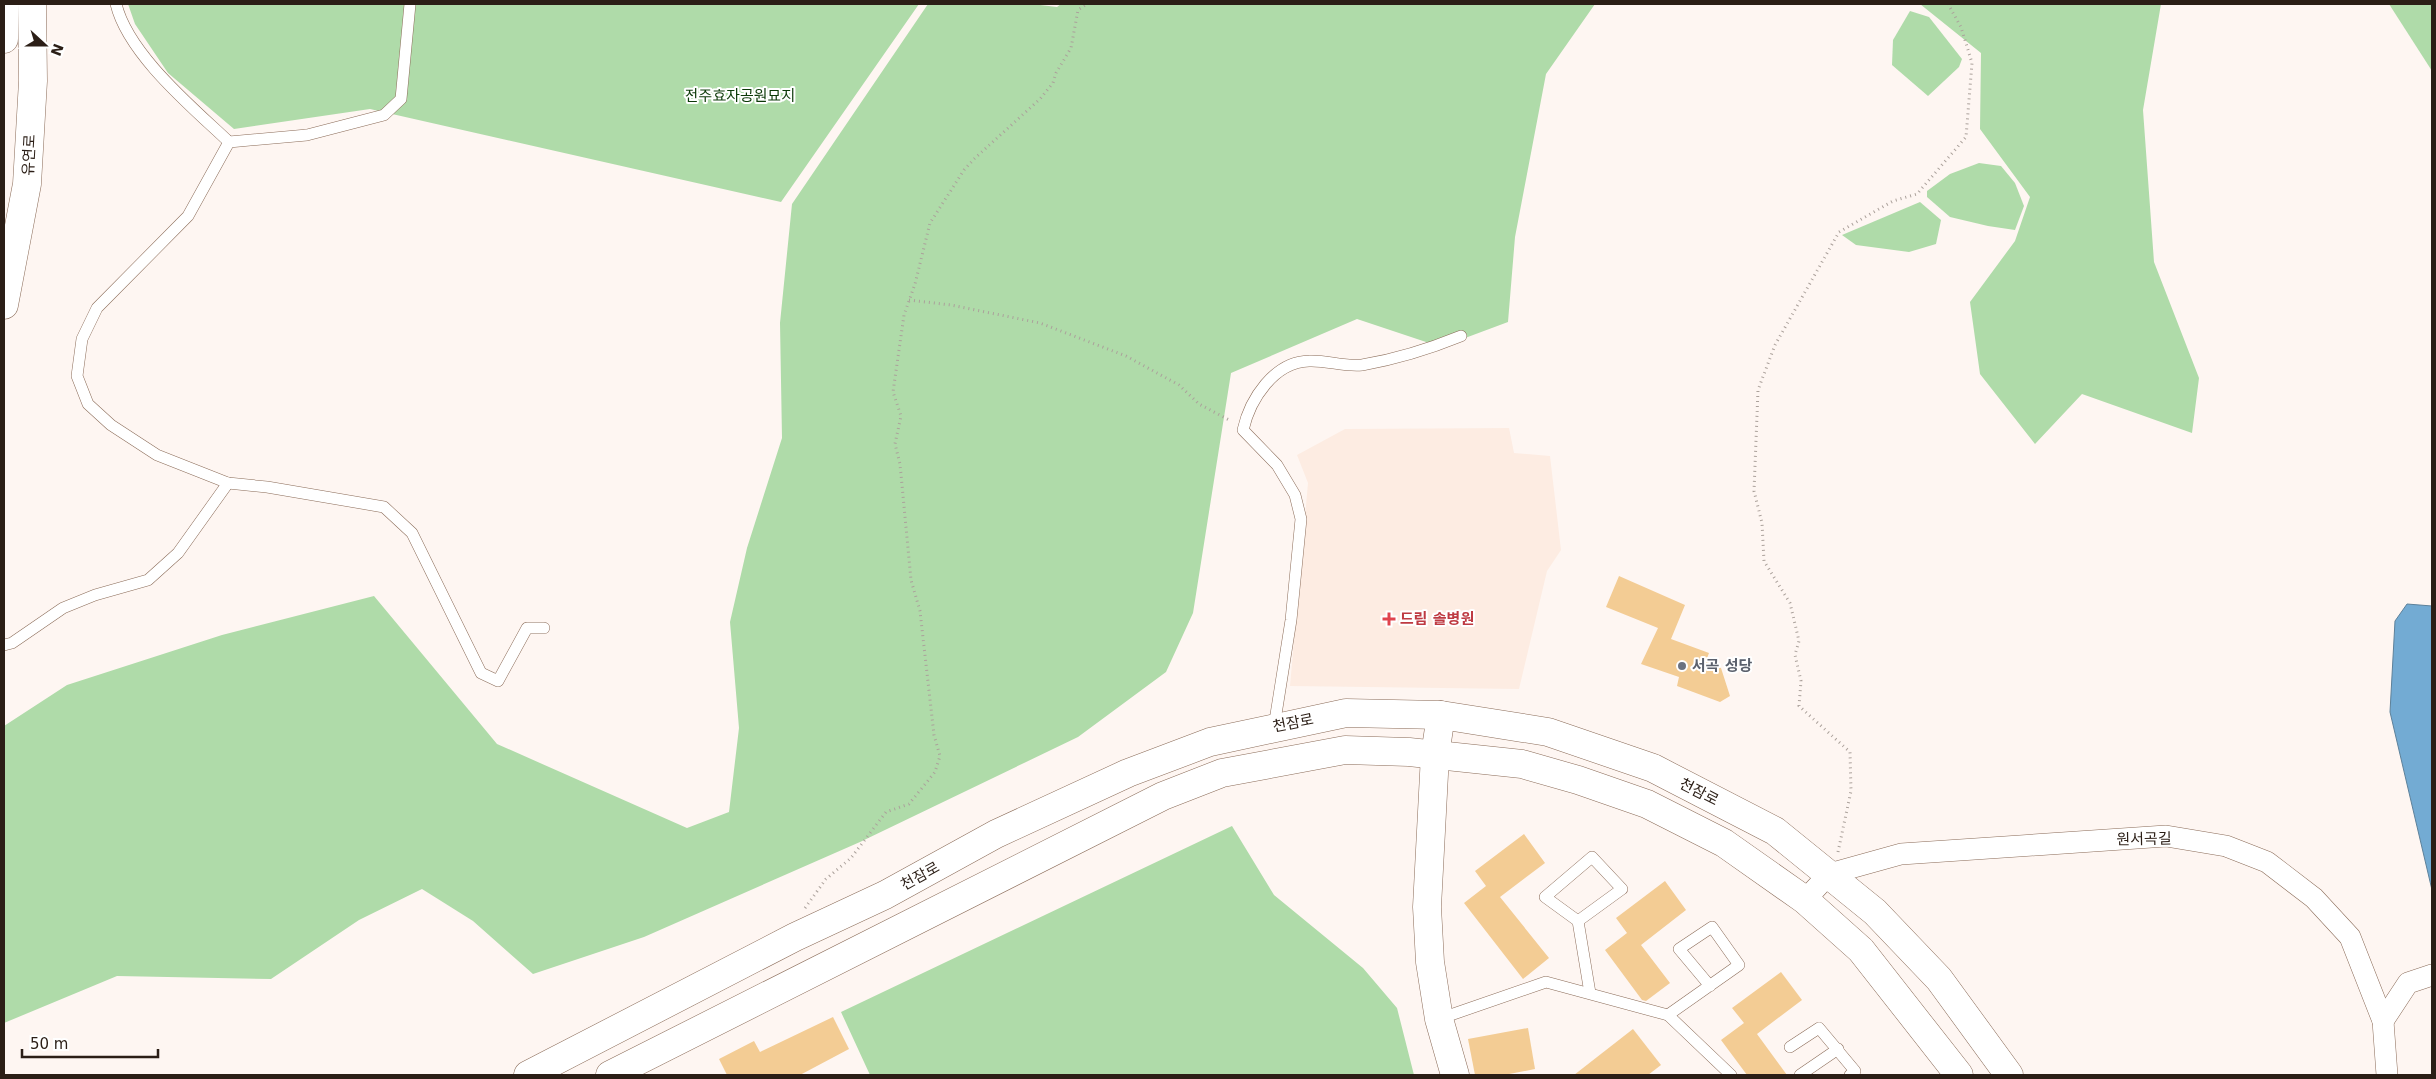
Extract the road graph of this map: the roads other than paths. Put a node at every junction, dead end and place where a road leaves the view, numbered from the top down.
1 (4, 4) edge
2 (32, 4) edge
3 (116, 4) edge
4 (410, 4) edge
5 (4, 39) edge
6 (229, 142) junction
7 (4, 305) edge
8 (1461, 336) dead end
9 (228, 483) junction
10 (544, 628) dead end
11 (4, 645) edge
12 (1441, 715) junction
13 (1274, 727) junction
14 (1435, 755) junction
15 (1833, 873) junction
16 (1805, 900) junction
17 (1578, 921) junction
18 (2432, 975) edge
19 (1710, 986) junction
20 (1590, 993) junction
21 (1668, 1015) junction
22 (1439, 1019) junction
23 (2382, 1022) junction
24 (1790, 1047) dead end
25 (1838, 1049) junction
26 (528, 1075) edge
27 (610, 1075) edge
28 (1455, 1075) edge
29 (1731, 1075) edge
30 (1800, 1075) edge
31 (1850, 1075) edge
32 (1959, 1075) edge
33 (2009, 1075) edge
34 (2387, 1075) edge

1 - 5 street
2 - 7 street, 유연로
3 - 6 lane
4 - 6 lane
6 - 9 lane
8 - 13 lane
9 - 10 lane
9 - 11 lane
12 - 13 street, 천잠로
12 - 14 street
12 - 15 street, 천잠로
13 - 26 street, 천잠로
14 - 16 street
14 - 22 street
14 - 27 street
15 - 16 street
15 - 23 street, 원서곡길
15 - 33 street, 천잠로
16 - 32 street
17 - 17 lane
17 - 20 lane
18 - 23 street
19 - 19 lane
19 - 21 lane
20 - 21 lane
20 - 22 lane
21 - 29 lane
22 - 28 street
23 - 34 street, 원서곡길
24 - 25 lane
25 - 30 lane
25 - 31 lane

